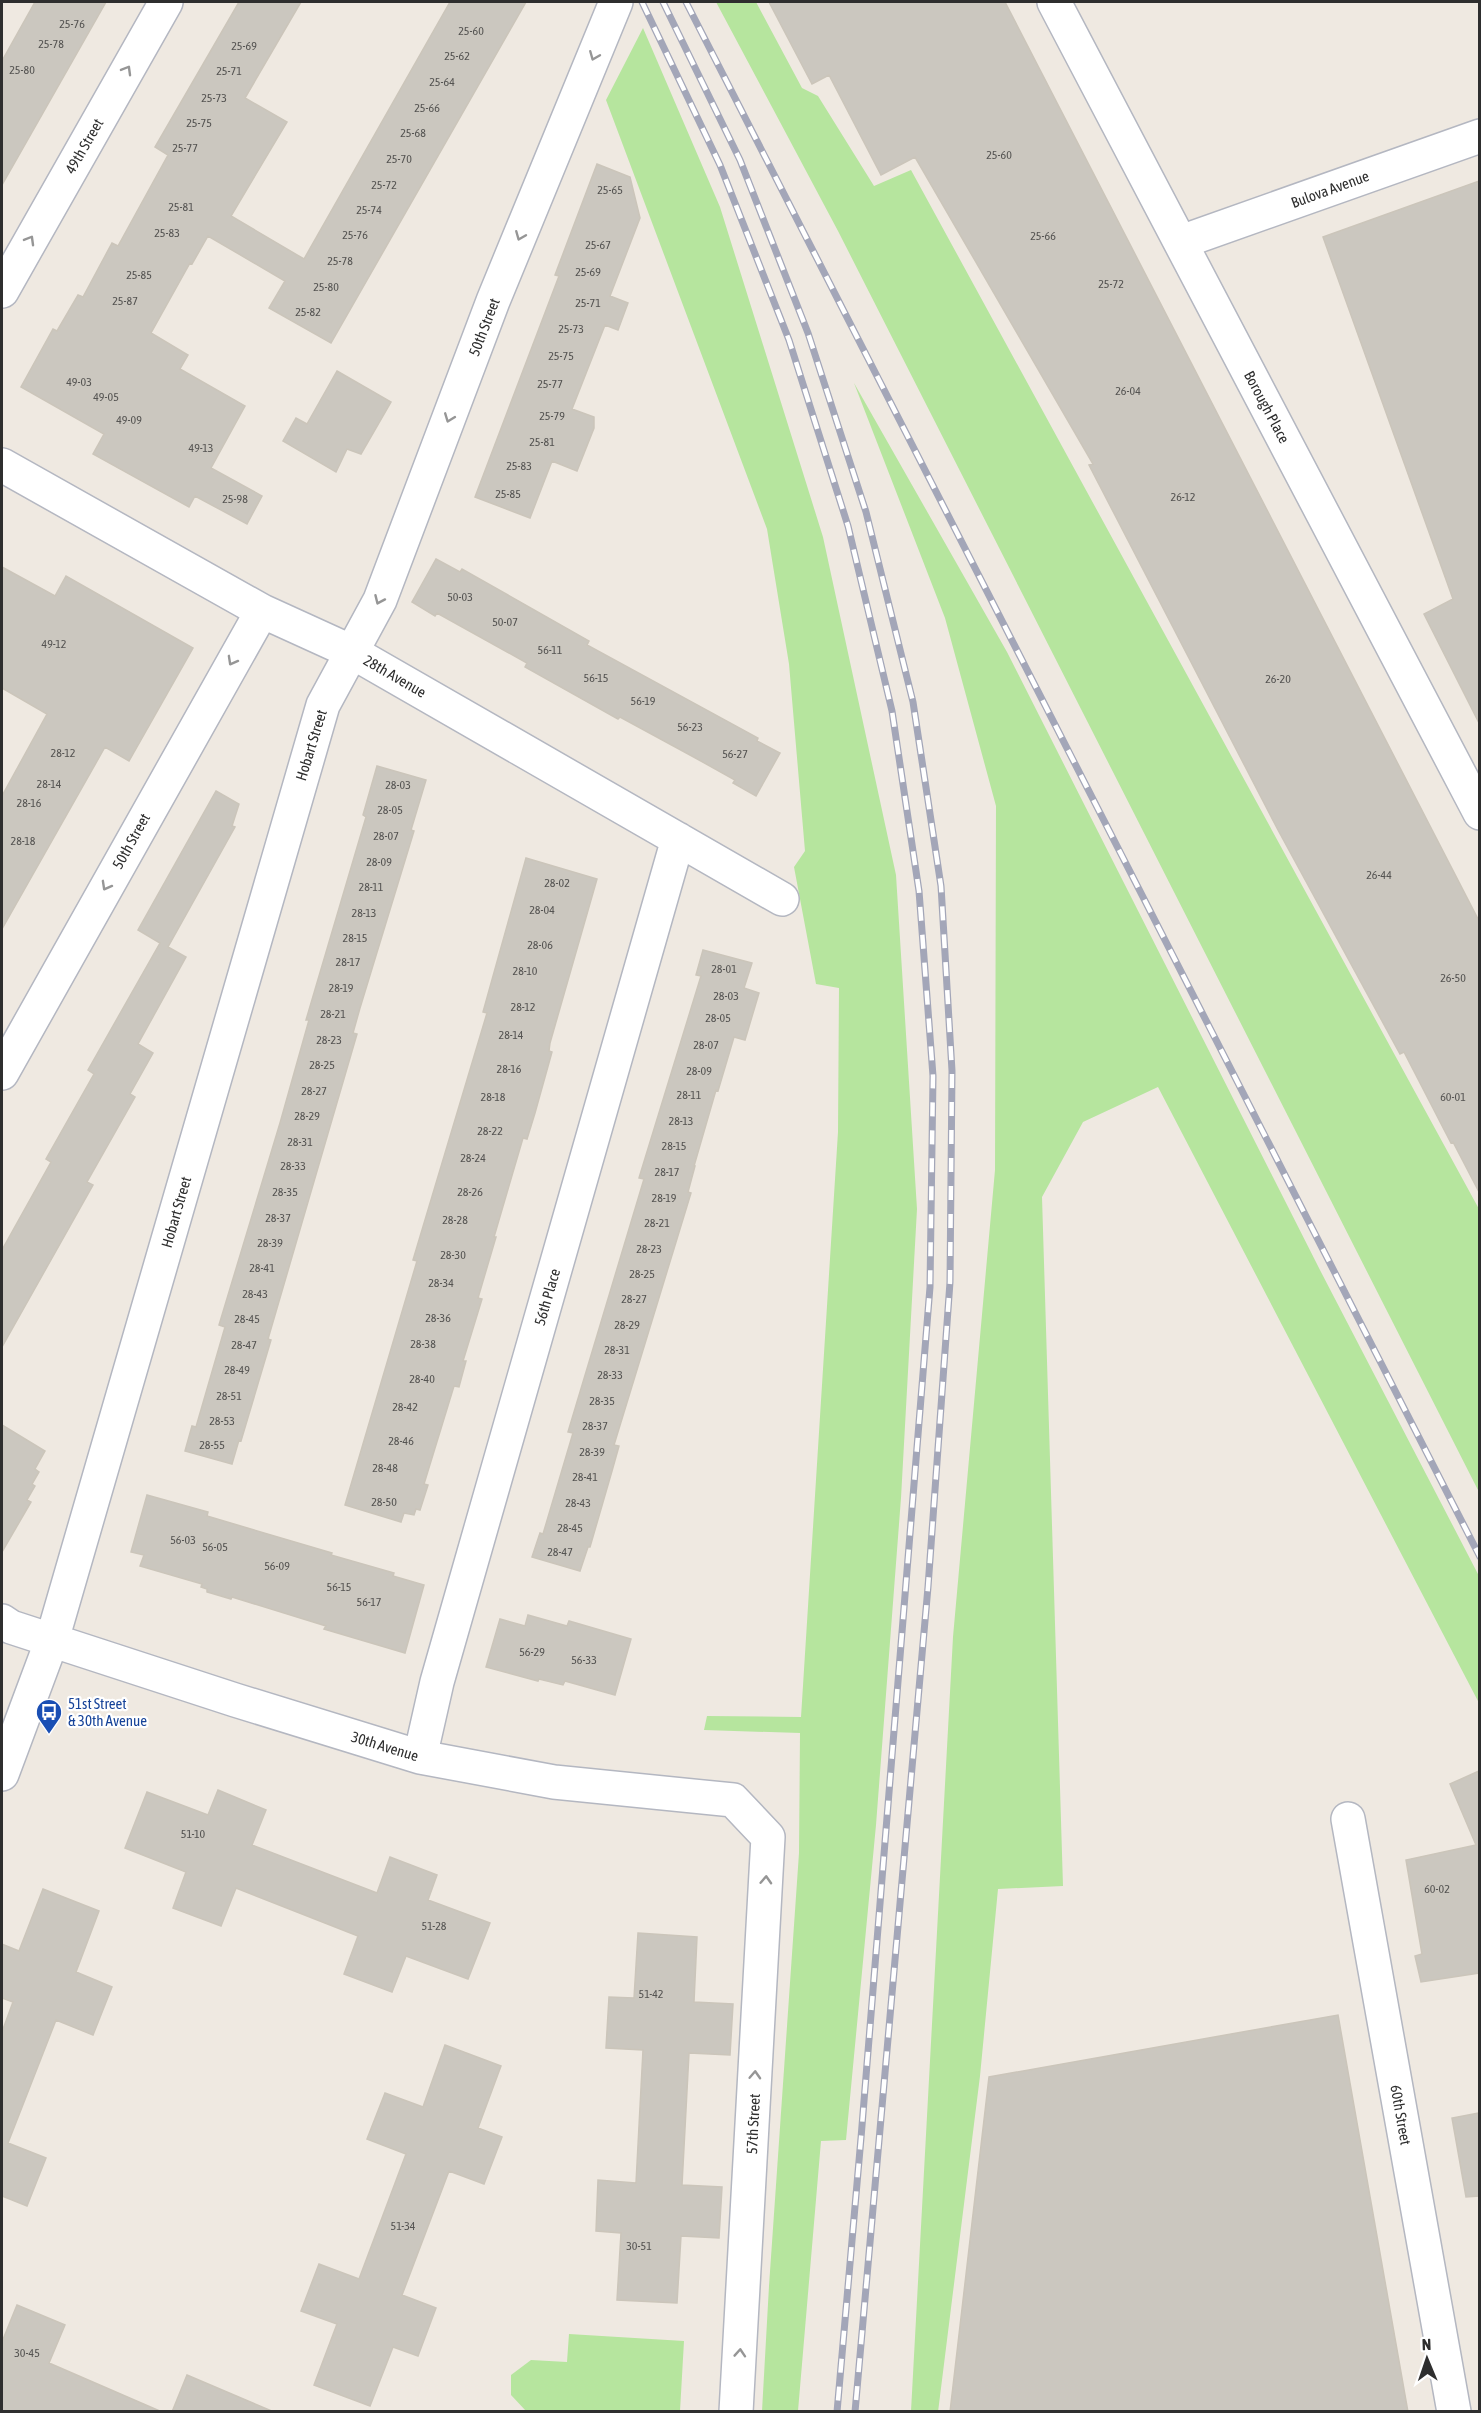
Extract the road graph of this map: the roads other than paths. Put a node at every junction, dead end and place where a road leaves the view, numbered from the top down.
1 (166, 2) edge
2 (616, 2) edge
3 (1054, 2) edge
4 (1479, 136) edge
5 (1181, 242) junction
6 (2, 291) edge
7 (2, 465) edge
8 (262, 611) junction
9 (352, 652) junction
10 (1479, 813) edge
11 (678, 839) junction
12 (782, 899) dead end
13 (2, 1073) edge
14 (2, 1621) edge
15 (52, 1640) junction
16 (420, 1757) junction
17 (2, 1774) edge
18 (1348, 1819) dead end
19 (768, 1837) joint
20 (736, 2412) edge
21 (1454, 2412) edge

6 -> 1 street, 49th Street
2 -> 9 street, 50th Street
3 - 5 street, Borough Place
4 - 5 street, Bulova Avenue
5 - 10 street, Borough Place
7 - 8 street, 28th Avenue
8 - 9 street, 28th Avenue
8 -> 13 street, 50th Street
9 - 11 street, 28th Avenue
9 - 15 street, Hobart Street
11 - 12 street, 28th Avenue
11 - 16 street, 56th Place
14 - 15 street, 30th Avenue
15 - 16 street, 30th Avenue
15 - 17 street, Hobart Street
16 - 19 street, 30th Avenue
18 - 21 street, 60th Street
20 -> 19 street, 57th Street

